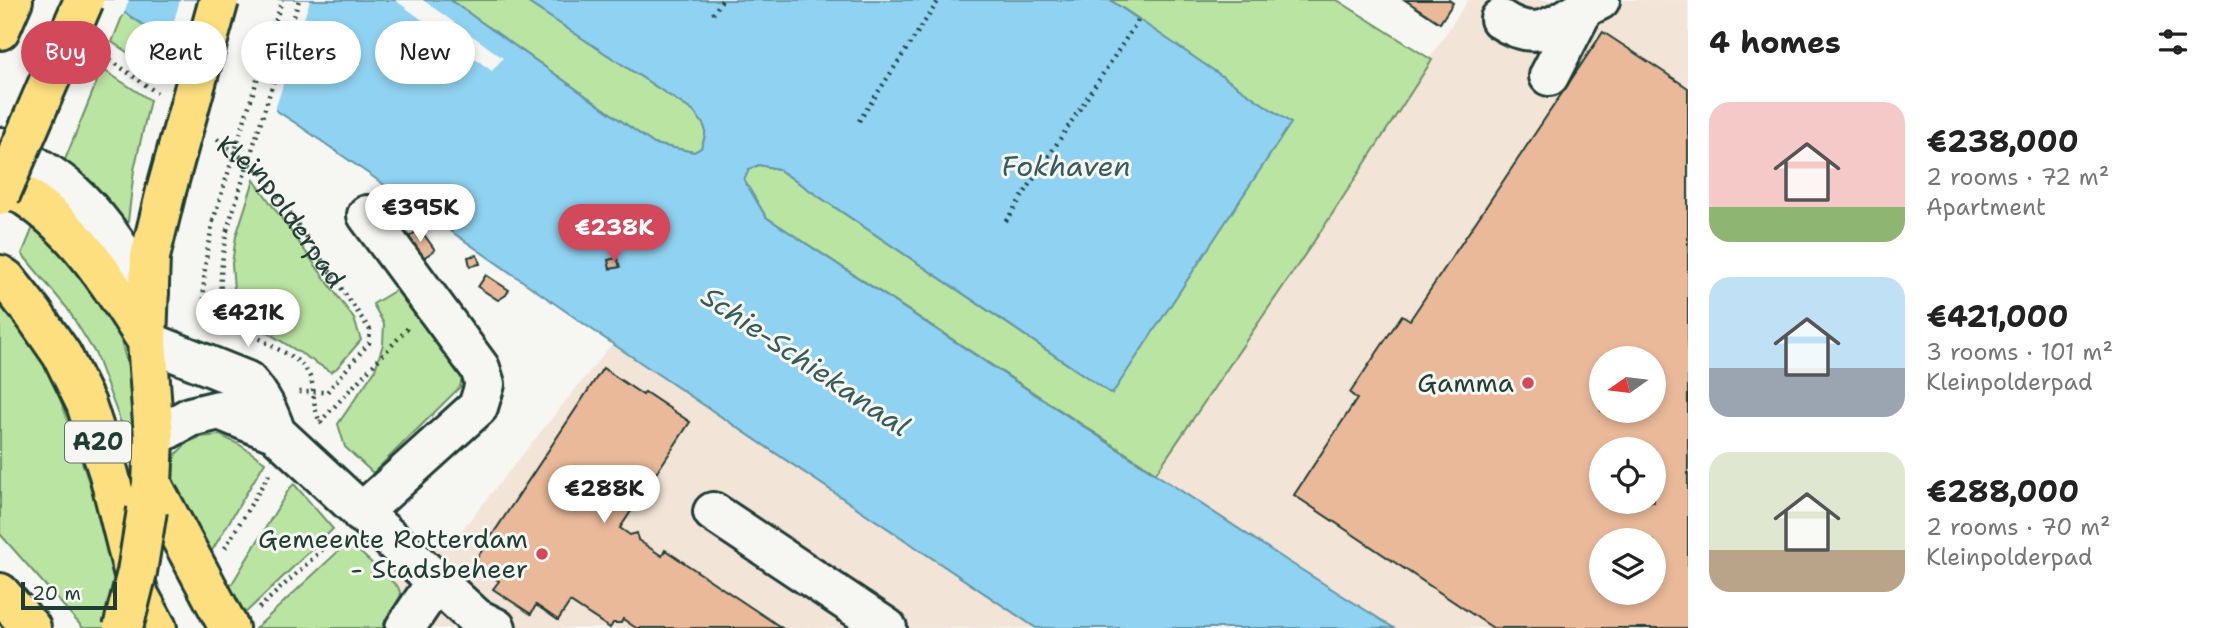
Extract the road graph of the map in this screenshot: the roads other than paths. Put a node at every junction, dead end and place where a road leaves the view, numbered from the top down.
1 (13, 0) edge
2 (84, 0) edge
3 (219, 0) edge
4 (1591, 3) edge
5 (1491, 20) edge
6 (0, 30) edge
7 (1549, 76) dead end
8 (0, 146) edge
9 (0, 181) edge
10 (0, 195) edge
11 (367, 215) dead end
12 (0, 275) edge
13 (149, 292) junction
14 (148, 341) junction
15 (276, 433) junction
16 (154, 437) junction
17 (150, 497) junction
18 (713, 512) dead end
19 (361, 513) junction
20 (436, 582) junction
21 (0, 593) edge
22 (243, 619) edge
23 (31, 628) edge
24 (123, 628) edge
25 (157, 628) edge
26 (405, 628) edge
27 (496, 628) edge
28 (887, 628) edge

1 - 6 main road
2 - 10 main road, bridge
3 - 13 main road, bridge
4 - 5 street
4 - 7 street
8 - 13 street
9 - 14 main road
11 - 19 street
12 - 25 main road, A20
13 - 14 main road
14 - 15 street
14 - 16 main road
15 - 16 street
15 - 19 street
16 - 17 main road
17 - 22 main road, A20
17 - 24 main road, bridge
18 - 28 street
19 - 20 street
20 - 26 street
20 - 27 street
21 - 23 main road

